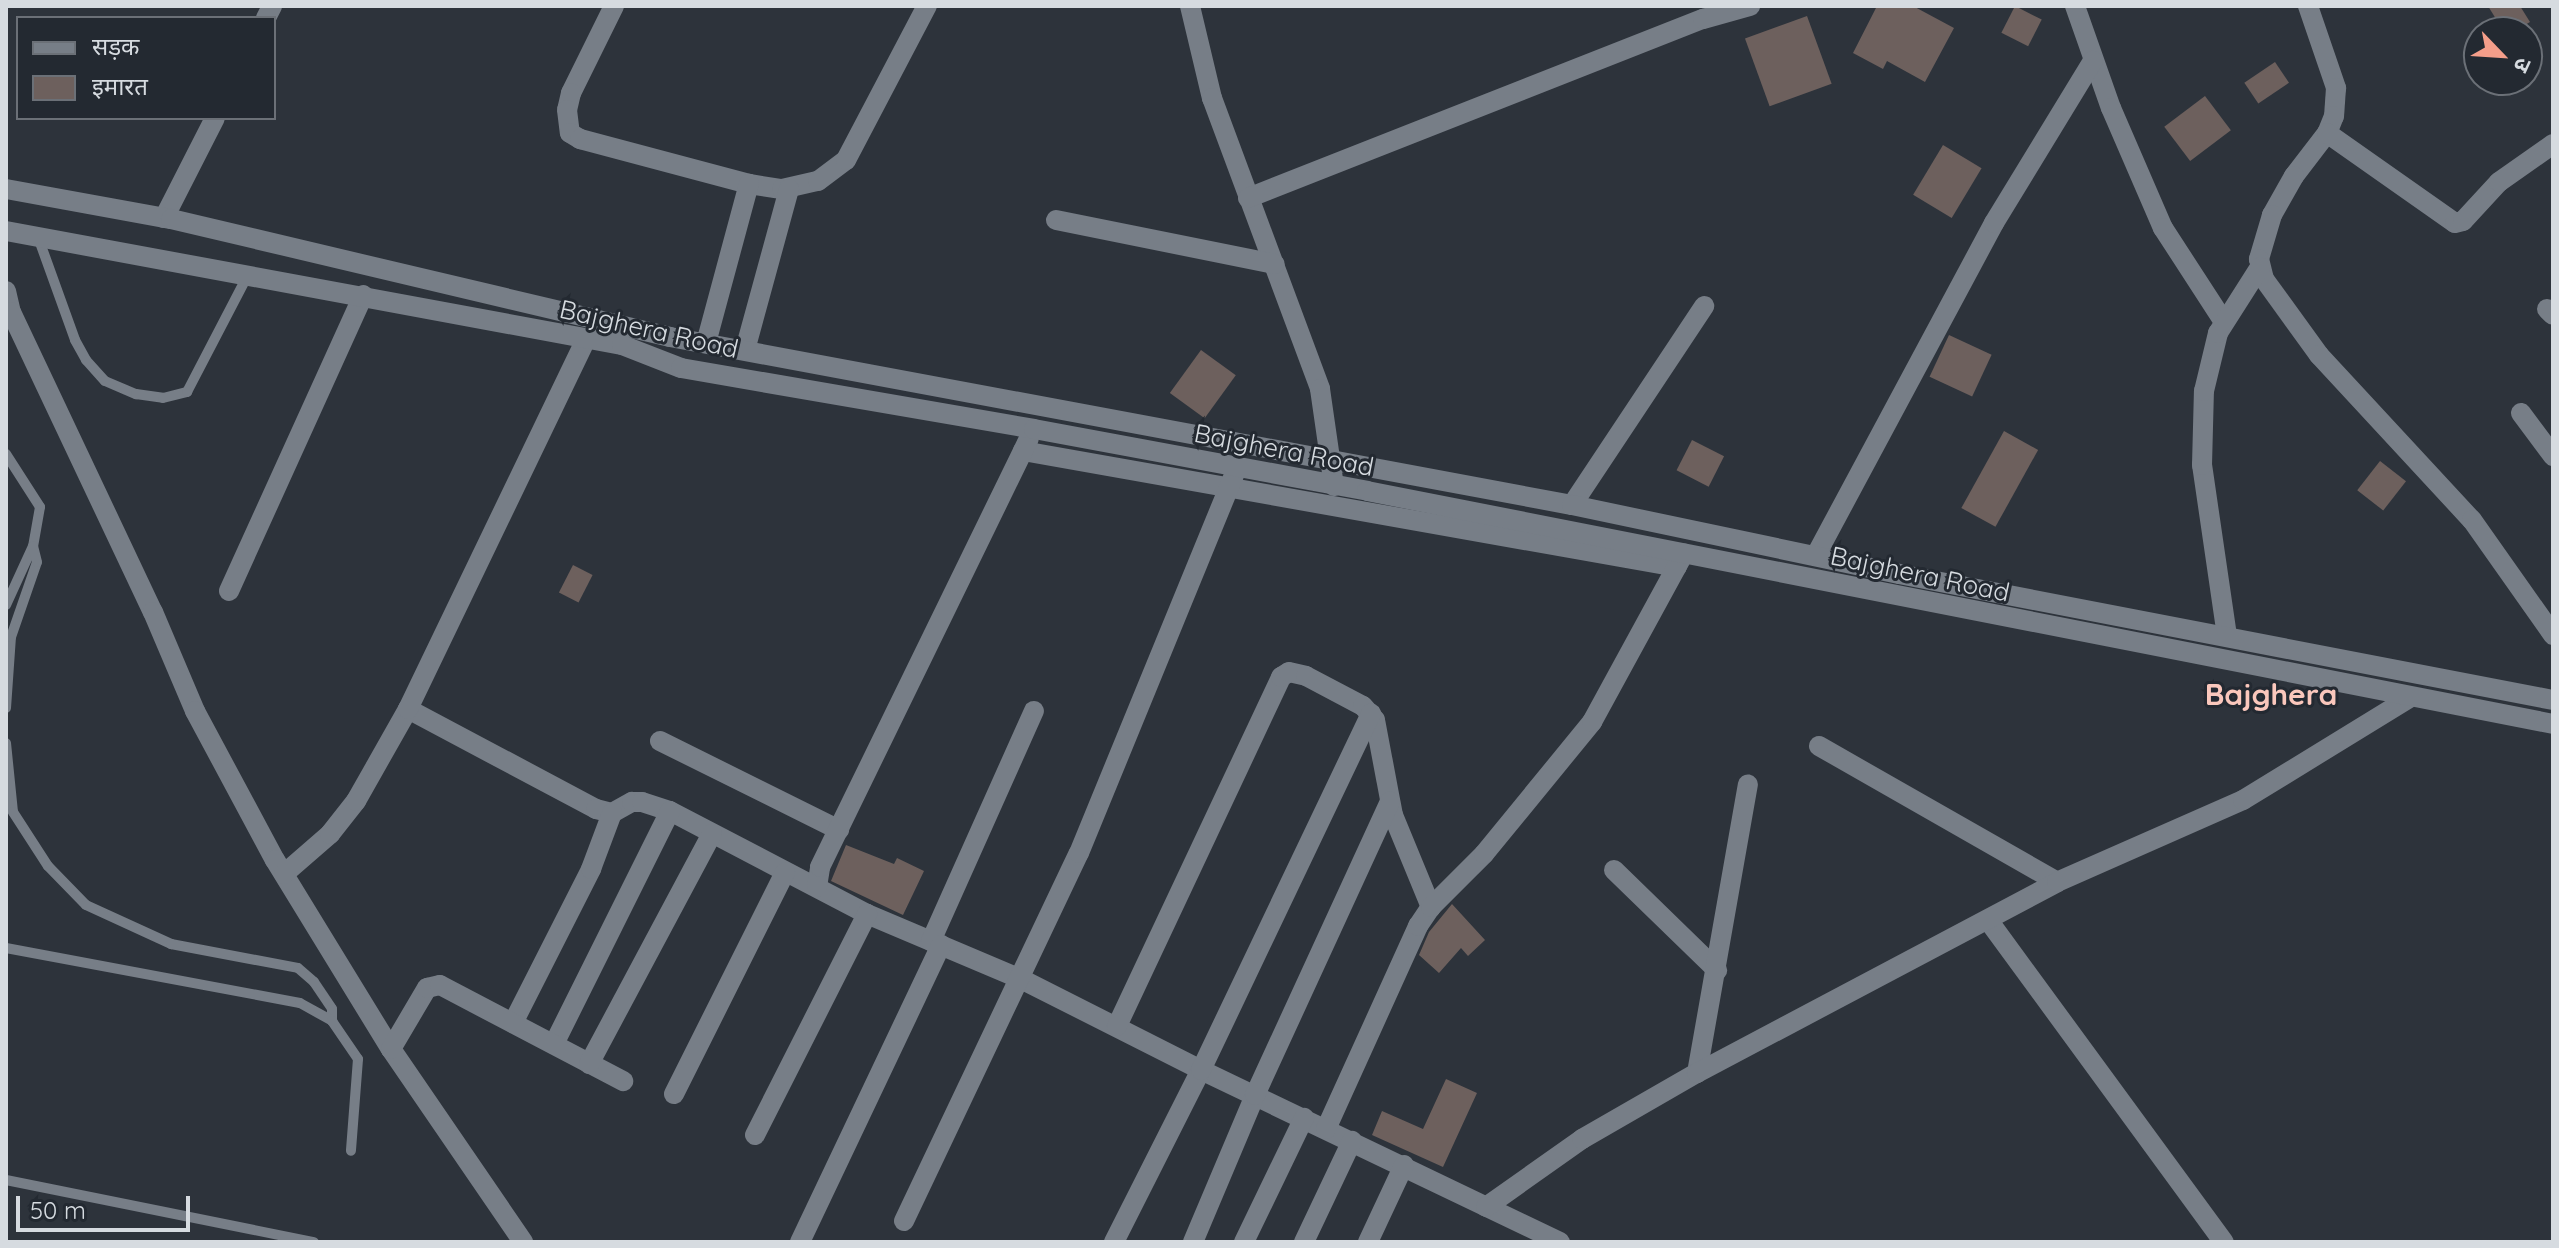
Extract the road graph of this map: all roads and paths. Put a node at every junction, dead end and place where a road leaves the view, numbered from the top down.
1 (614, 6) edge
2 (927, 6) edge
3 (1190, 6) edge
4 (1750, 6) edge
5 (2075, 6) edge
6 (2308, 6) edge
7 (2093, 61) junction
8 (214, 120) edge
9 (2327, 133) junction
10 (2553, 144) edge
11 (749, 184) junction
12 (6, 189) edge
13 (789, 189) junction
14 (1248, 198) junction
15 (164, 218) junction
16 (1056, 220) dead end
17 (6, 231) edge
18 (38, 237) junction
19 (263, 241) junction
20 (1275, 264) junction
21 (2260, 267) junction
22 (248, 275) junction
23 (6, 293) edge
24 (363, 295) junction
25 (1704, 306) dead end
26 (2224, 322) junction
27 (586, 339) junction
28 (706, 343) junction
29 (745, 350) junction
30 (2521, 413) dead end
31 (1034, 429) junction
32 (1023, 451) junction
33 (6, 454) edge
34 (2553, 456) edge
35 (1330, 460) junction
36 (1237, 467) junction
37 (1334, 486) junction
38 (1228, 489) junction
39 (1572, 505) junction
40 (33, 546) junction
41 (1816, 555) junction
42 (1680, 560) junction
43 (229, 591) dead end
44 (6, 605) edge
45 (2553, 635) edge
46 (2227, 636) junction
47 (2411, 697) junction
48 (2553, 700) edge
49 (6, 708) edge
50 (408, 709) junction
51 (1034, 711) dead end
52 (1371, 713) junction
53 (2553, 724) edge
54 (660, 741) dead end
55 (6, 743) edge
56 (1819, 746) dead end
57 (1748, 784) dead end
58 (1390, 802) junction
59 (670, 811) junction
60 (612, 813) junction
61 (839, 830) junction
62 (712, 834) junction
63 (1614, 870) dead end
64 (785, 872) junction
65 (284, 874) junction
66 (2057, 882) junction
67 (817, 887) junction
68 (1431, 907) junction
69 (867, 914) junction
70 (1988, 920) junction
71 (936, 943) junction
72 (6, 948) edge
73 (1717, 970) junction
74 (1021, 979) junction
75 (332, 1021) junction
76 (513, 1023) junction
77 (1117, 1026) junction
78 (554, 1044) junction
79 (391, 1049) junction
80 (589, 1064) junction
81 (1201, 1070) junction
82 (1697, 1073) junction
83 (623, 1081) dead end
84 (674, 1094) dead end
85 (1255, 1095) junction
86 (1304, 1118) junction
87 (1326, 1129) junction
88 (755, 1135) dead end
89 (1352, 1141) junction
90 (351, 1151) dead end
91 (1404, 1165) junction
92 (6, 1180) edge
93 (1486, 1207) junction
94 (904, 1221) dead end
95 (314, 1242) edge
96 (523, 1242) edge
97 (800, 1242) edge
98 (1114, 1242) edge
99 (1193, 1242) edge
100 (1244, 1242) edge
101 (1304, 1242) edge
102 (1368, 1242) edge
103 (1560, 1242) edge
104 (2224, 1242) edge

1 - 11 street
2 - 13 street
3 - 14 street
4 - 14 street
5 - 7 street
6 - 9 street
7 - 26 street
7 - 41 street
8 - 15 street
9 - 10 street
9 - 21 street
11 - 13 street
11 - 28 street
12 - 15 street, Bajghera Road
13 - 29 street
14 - 20 street
15 - 19 street, Bajghera Road
16 - 20 street
17 - 18 street, Bajghera Road
18 - 22 street, Bajghera Road
18 - 22 lane
19 - 22 street
19 - 28 street, Bajghera Road
20 - 35 street
21 - 26 street
21 - 45 street
22 - 24 street, Bajghera Road
23 - 65 street
24 - 27 street, Bajghera Road
24 - 43 street
25 - 39 street
26 - 46 street
27 - 31 street, Bajghera Road
27 - 50 street
28 - 29 street, Bajghera Road
29 - 35 street, Bajghera Road
30 - 34 street
31 - 32 street
31 - 36 street, Bajghera Road
32 - 38 street
32 - 61 street
33 - 40 lane
35 - 37 street
35 - 39 street, Bajghera Road
36 - 37 street, Bajghera Road
36 - 38 street
37 - 42 street, Bajghera Road
38 - 42 street
38 - 74 street
39 - 41 street, Bajghera Road
40 - 44 lane
40 - 49 lane
41 - 46 street, Bajghera Road
42 - 47 street, Bajghera Road
42 - 68 street
46 - 48 street, Bajghera Road
47 - 53 street, Bajghera Road
47 - 66 street
50 - 60 street
50 - 65 street
51 - 71 street
52 - 58 street
52 - 77 street
52 - 81 street
54 - 61 street
55 - 75 lane
56 - 66 street
57 - 73 street
58 - 68 street
58 - 85 street
59 - 60 street
59 - 62 street
59 - 78 street
60 - 76 street
61 - 67 street
62 - 64 street
62 - 80 street
63 - 73 street
64 - 67 street
64 - 84 street
65 - 79 street
66 - 70 street
67 - 69 street
68 - 87 street
69 - 71 street
69 - 88 street
70 - 82 street
70 - 104 street
71 - 74 street
71 - 97 street
72 - 75 lane
73 - 82 street
74 - 77 street
74 - 94 street
75 - 90 lane
76 - 78 street
76 - 79 street
77 - 81 street
78 - 80 street
79 - 96 street
80 - 83 street
81 - 85 street
81 - 98 street
82 - 93 street
85 - 86 street
85 - 99 street
86 - 87 street
86 - 100 street
87 - 89 street
89 - 91 street
89 - 101 street
91 - 93 street
91 - 102 street
92 - 95 lane
93 - 103 street

